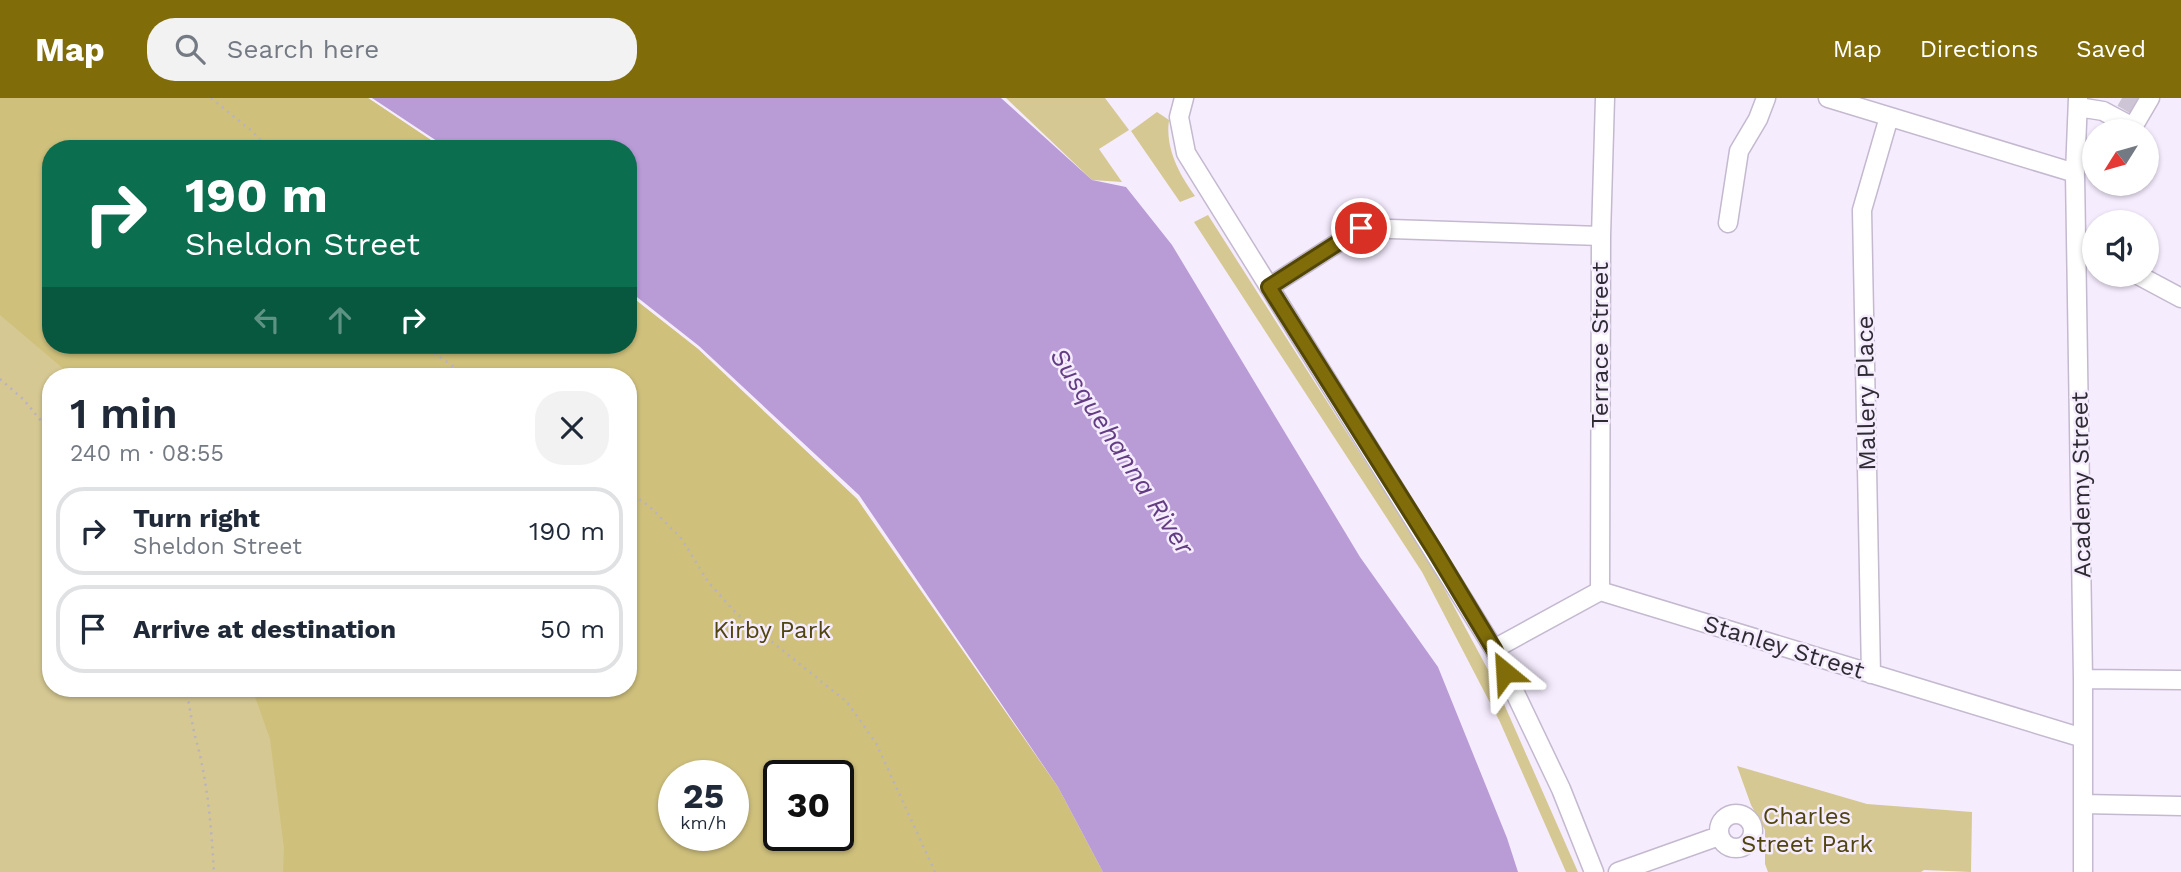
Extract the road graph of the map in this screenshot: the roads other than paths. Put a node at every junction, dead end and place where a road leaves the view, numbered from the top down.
1 (1184, 98) edge
2 (1605, 98) edge
3 (1766, 98) edge
4 (1828, 98) edge
5 (2078, 103) edge
6 (2144, 105) edge
7 (2110, 115) edge
8 (1889, 117) junction
9 (2076, 150) junction
10 (2082, 150) edge
11 (2075, 173) junction
12 (1728, 223) dead end
13 (1601, 236) junction
14 (2077, 242) junction
15 (2082, 244) edge
16 (2159, 286) edge
17 (1269, 287) junction
18 (2181, 298) edge
19 (1600, 591) junction
20 (1494, 649) junction
21 (1871, 674) junction
22 (2083, 680) junction
23 (2181, 680) edge
24 (2083, 738) junction
25 (2083, 804) junction
26 (2181, 806) edge
27 (1719, 836) dead end
28 (1594, 872) edge
29 (1618, 872) edge
30 (2083, 872) edge

1 - 17 street
2 - 13 street, Terrace Street
3 - 12 street
4 - 8 street
5 - 7 street
5 - 9 street, Academy Street
6 - 7 street
8 - 11 street
8 - 21 street, Mallery Place
9 - 10 street
9 - 11 street, Academy Street
11 - 14 street, Academy Street
13 - 17 street
13 - 19 street, Terrace Street
14 - 15 street
14 - 22 street, Academy Street
16 - 18 street
17 - 20 street
19 - 20 street
19 - 21 street, Stanley Street
20 - 28 street
21 - 24 street, Stanley Street
22 - 23 street
22 - 24 street, Academy Street
24 - 25 street, Academy Street
25 - 26 street
25 - 30 street, Academy Street
27 - 29 street

